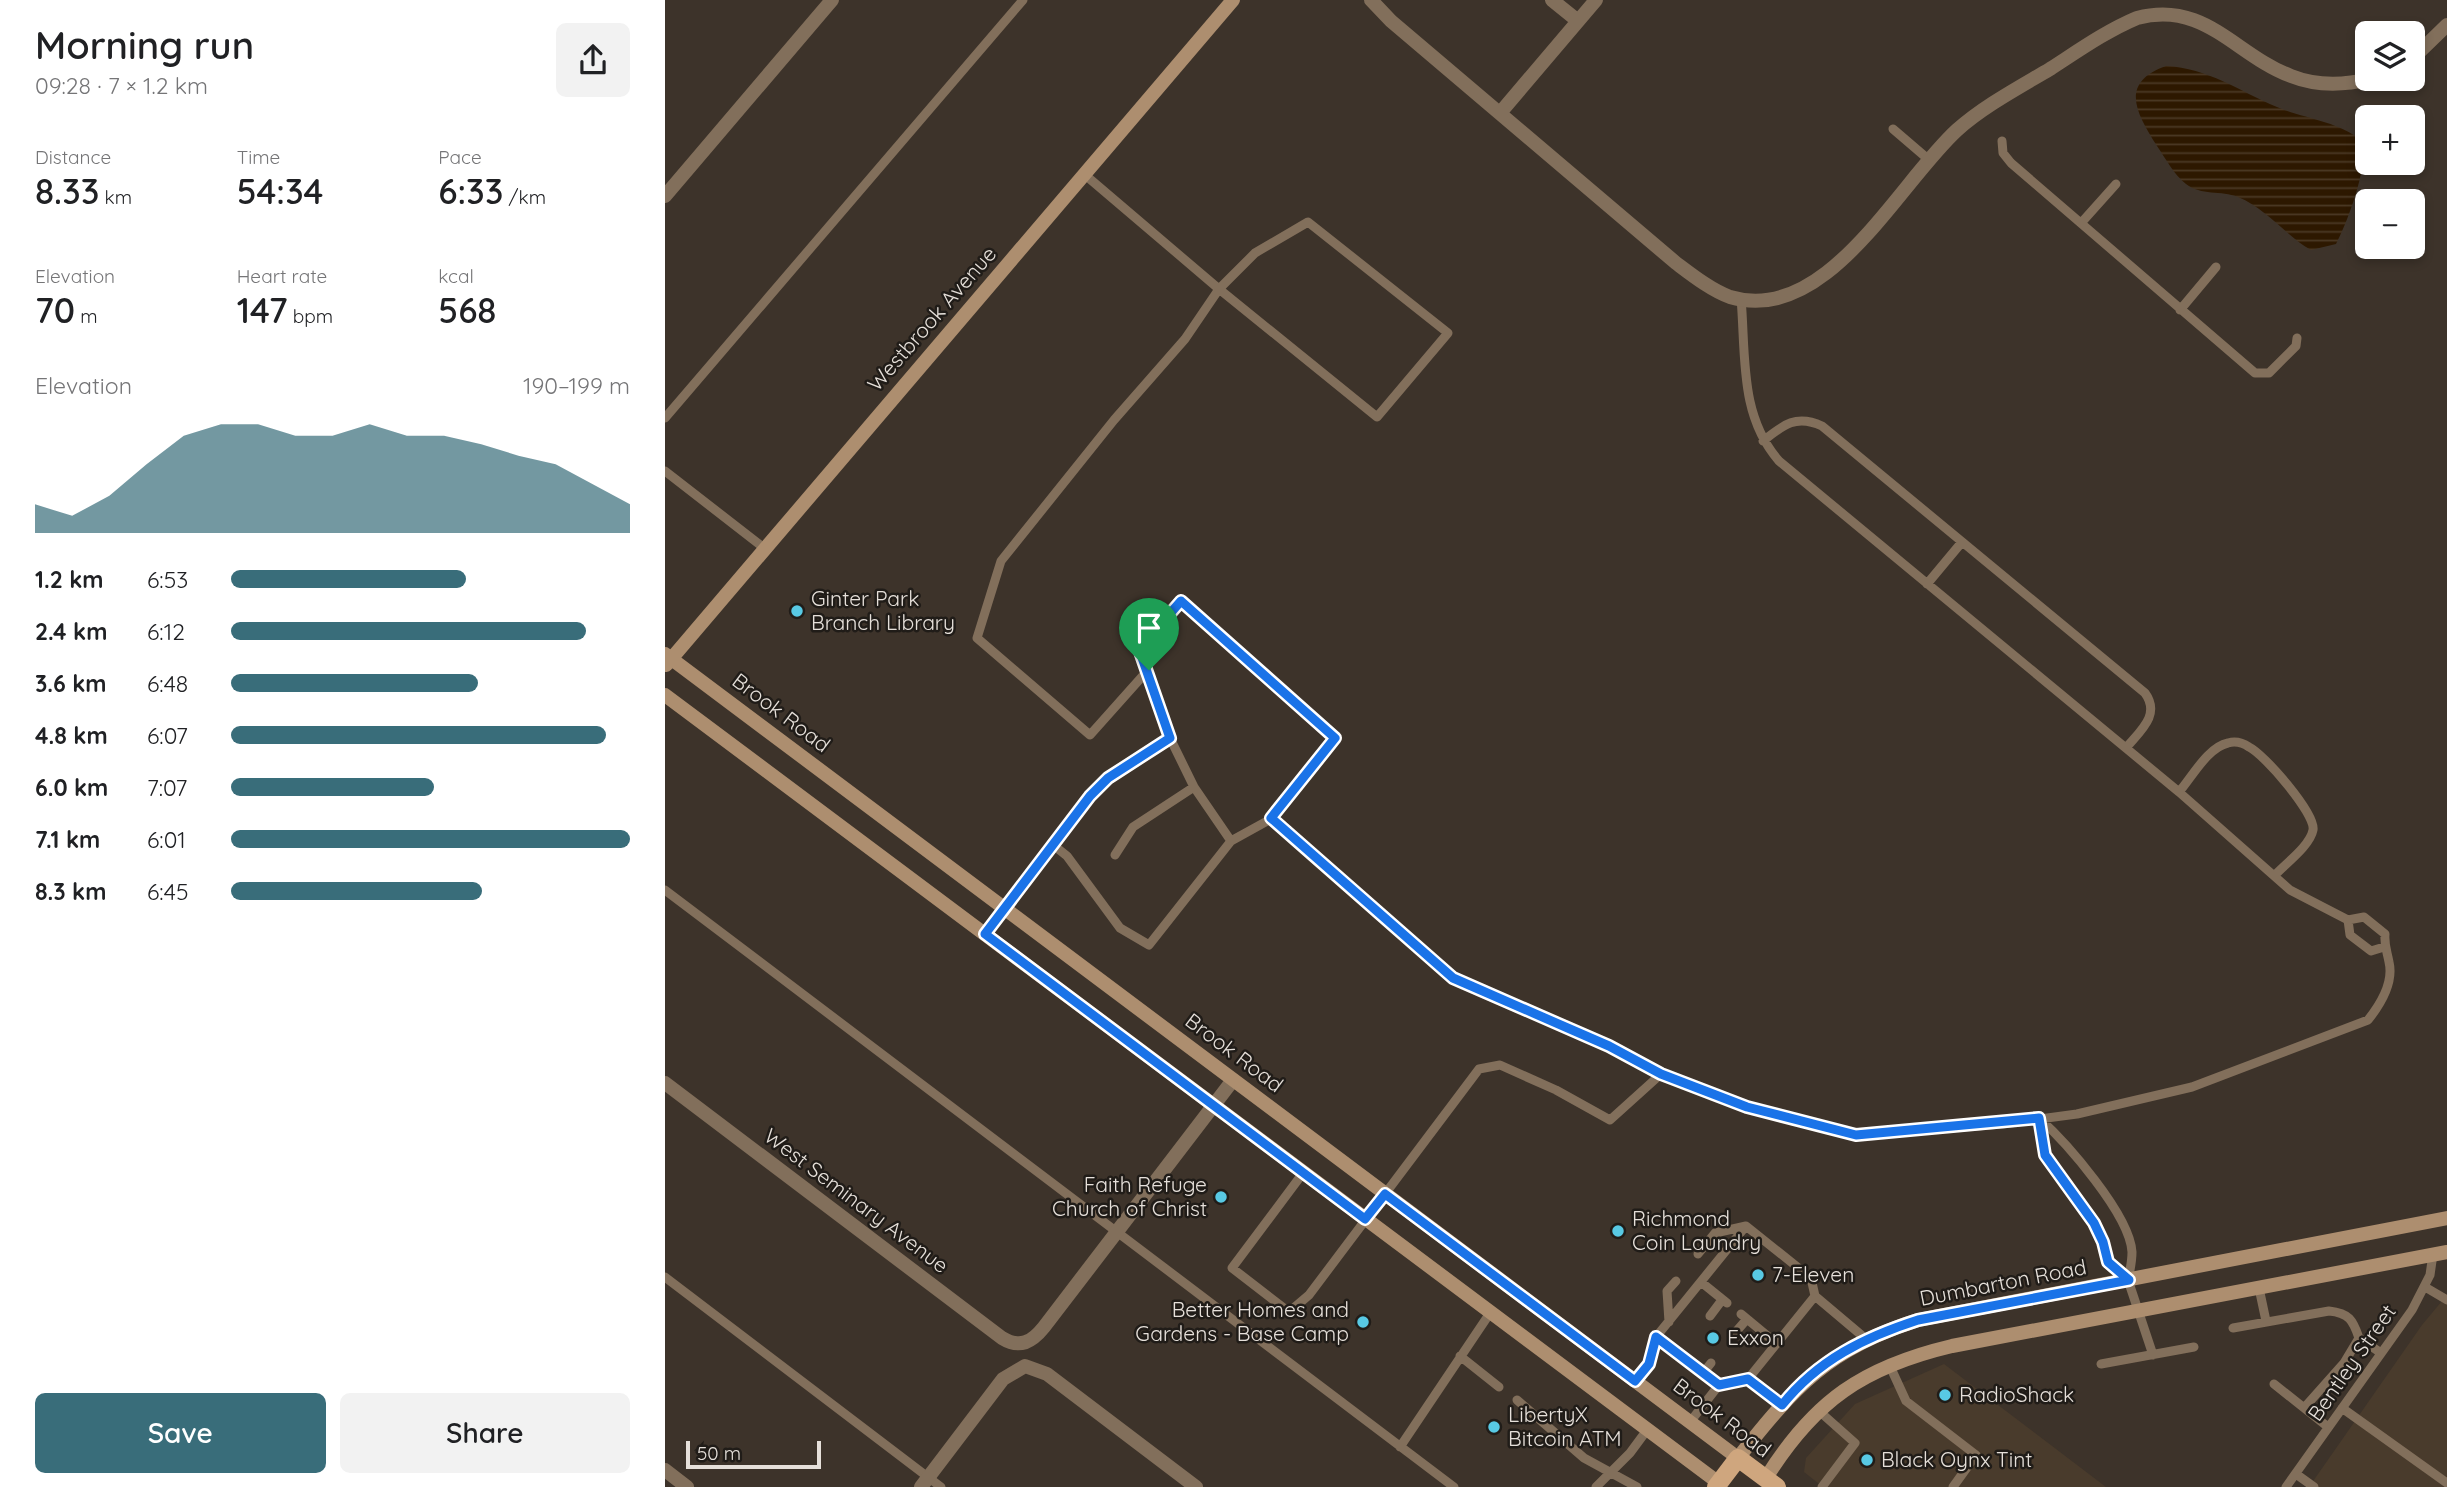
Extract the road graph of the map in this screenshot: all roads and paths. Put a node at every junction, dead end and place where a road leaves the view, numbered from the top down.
1 (832, 0) edge
2 (1023, 0) edge
3 (1371, 0) edge
4 (1552, 0) edge
5 (1596, 0) edge
6 (1226, 3) edge
7 (1578, 22) junction
8 (2447, 25) edge
9 (2425, 46) edge
10 (2355, 82) edge
11 (1500, 113) junction
12 (1893, 129) dead end
13 (2002, 141) dead end
14 (1928, 159) junction
15 (1084, 174) junction
16 (2116, 184) dead end
17 (665, 196) edge
18 (2082, 222) junction
19 (2216, 267) dead end
20 (1219, 289) junction
21 (1741, 299) junction
22 (2181, 310) junction
23 (2297, 338) dead end
24 (665, 418) edge
25 (1763, 441) junction
26 (665, 471) edge
27 (1962, 542) junction
28 (764, 548) junction
29 (1927, 584) junction
30 (667, 660) edge
31 (1149, 670) junction
32 (665, 695) edge
33 (1170, 738) junction
34 (2126, 748) junction
35 (1193, 787) junction
36 (2179, 792) junction
37 (1271, 818) junction
38 (1231, 841) junction
39 (1052, 844) junction
40 (1115, 855) dead end
41 (2274, 875) junction
42 (665, 890) edge
43 (1005, 908) junction
44 (2348, 920) junction
45 (985, 934) junction
46 (2384, 947) junction
47 (1661, 1074) junction
48 (1233, 1080) junction
49 (665, 1083) edge
50 (1213, 1105) junction
51 (2039, 1118) junction
52 (1303, 1172) junction
53 (1385, 1194) junction
54 (2447, 1218) edge
55 (1365, 1219) junction
56 (1746, 1226) junction
57 (1115, 1232) junction
58 (2440, 1253) edge
59 (1698, 1254) dead end
60 (665, 1277) edge
61 (2129, 1280) junction
62 (1676, 1281) dead end
63 (1701, 1282) junction
64 (2425, 1287) junction
65 (2259, 1288) junction
66 (1815, 1296) junction
67 (2447, 1300) edge
68 (2141, 1310) junction
69 (1490, 1313) junction
70 (1710, 1316) dead end
71 (2266, 1321) junction
72 (1669, 1322) junction
73 (2234, 1328) dead end
74 (1734, 1334) dead end
75 (1656, 1337) junction
76 (2359, 1338) junction
77 (1866, 1339) junction
78 (1776, 1343) junction
79 (1686, 1344) dead end
80 (2194, 1348) dead end
81 (2381, 1353) junction
82 (1678, 1354) junction
83 (2153, 1355) junction
84 (1460, 1356) junction
85 (1711, 1363) dead end
86 (1889, 1364) junction
87 (2101, 1364) dead end
88 (1703, 1373) junction
89 (1748, 1379) junction
90 (1635, 1381) junction
91 (2274, 1384) dead end
92 (1719, 1385) junction
93 (1499, 1387) dead end
94 (1517, 1400) dead end
95 (1782, 1405) junction
96 (2304, 1408) junction
97 (2342, 1408) junction
98 (1819, 1411) junction
99 (1690, 1422) junction
100 (2328, 1427) junction
101 (1647, 1430) junction
102 (1399, 1447) junction
103 (1738, 1458) junction
104 (665, 1470) edge
105 (1611, 1470) junction
106 (2296, 1474) junction
107 (925, 1482) edge
108 (2447, 1483) edge
109 (1767, 1484) edge
110 (1720, 1486) edge
111 (687, 1487) edge
112 (941, 1487) edge
113 (1196, 1487) edge
114 (1454, 1487) edge
115 (1596, 1487) edge
116 (1637, 1487) edge
117 (1822, 1487) edge
118 (1953, 1487) edge
119 (2286, 1487) edge
120 (2314, 1487) edge

1 - 17 street
2 - 24 lane
3 - 11 street
4 - 7 street
5 - 7 street
6 - 15 main road, Westbrook Avenue
7 - 11 street
8 - 9 street
10 - 14 street
11 - 21 street
12 - 14 lane
13 - 18 lane
14 - 21 street
15 - 20 lane
15 - 28 main road, Westbrook Avenue
16 - 18 lane
18 - 22 lane
19 - 22 lane
20 - 20 lane
20 - 31 lane
21 - 25 lane
22 - 23 lane
25 - 27 lane
25 - 29 lane
26 - 28 lane
27 - 29 lane
27 - 34 lane
28 - 30 main road, Westbrook Avenue
29 - 34 lane
30 - 43 main road, Brook Road
31 - 33 lane
31 - 37 lane
32 - 45 main road
33 - 35 lane
33 - 39 lane
34 - 36 lane
35 - 38 lane
35 - 40 lane
36 - 41 lane
36 - 41 lane
37 - 38 lane
37 - 47 lane
38 - 39 lane
39 - 43 lane
41 - 44 lane
42 - 57 lane
43 - 45 lane
43 - 48 main road, Brook Road
44 - 46 lane
44 - 46 lane
45 - 50 main road
46 - 51 lane
47 - 51 lane
47 - 53 lane
48 - 50 street
48 - 53 main road, Brook Road
49 - 57 street, West Seminary Avenue
50 - 52 main road
50 - 57 street
51 - 61 lane
51 - 61 lane
52 - 55 main road
52 - 55 lane
53 - 55 lane
53 - 90 main road, Brook Road
54 - 61 main road, Dumbarton Road
55 - 69 main road
56 - 59 lane
56 - 63 lane
56 - 66 lane
57 - 102 lane
58 - 64 lane, Bentley Street
58 - 65 main road
60 - 107 lane
61 - 68 lane
61 - 77 main road, Dumbarton Road
62 - 72 lane
63 - 70 lane
63 - 72 lane
64 - 67 lane
64 - 81 lane, Bentley Street
65 - 68 main road
65 - 71 lane
66 - 77 lane
66 - 78 lane
68 - 83 lane
68 - 86 main road
69 - 84 lane
69 - 101 main road
71 - 73 lane
71 - 76 lane
72 - 75 lane
74 - 78 lane
75 - 82 lane
75 - 90 lane
76 - 81 lane
76 - 96 lane
77 - 95 main road, Dumbarton Road
78 - 89 lane
79 - 82 lane
80 - 83 lane
81 - 97 lane, Bentley Street
82 - 88 lane
83 - 87 lane
84 - 93 lane
84 - 102 lane
85 - 88 lane
86 - 98 main road
86 - 118 lane
88 - 92 lane
89 - 92 lane
89 - 95 lane
90 - 99 main road, Brook Road
91 - 96 lane
92 - 99 lane
94 - 105 lane
95 - 103 main road, Dumbarton Road
96 - 100 lane
97 - 100 lane, Bentley Street
97 - 108 lane
98 - 109 main road
98 - 117 lane
99 - 103 main road, Brook Road
100 - 106 lane, Bentley Street
101 - 105 lane
101 - 110 main road
102 - 114 lane
103 - 109 main road, Brook Road
103 - 110 main road
104 - 111 street
105 - 115 lane
105 - 116 lane
106 - 119 lane, Bentley Street
106 - 120 lane
107 - 112 lane
107 - 113 street

